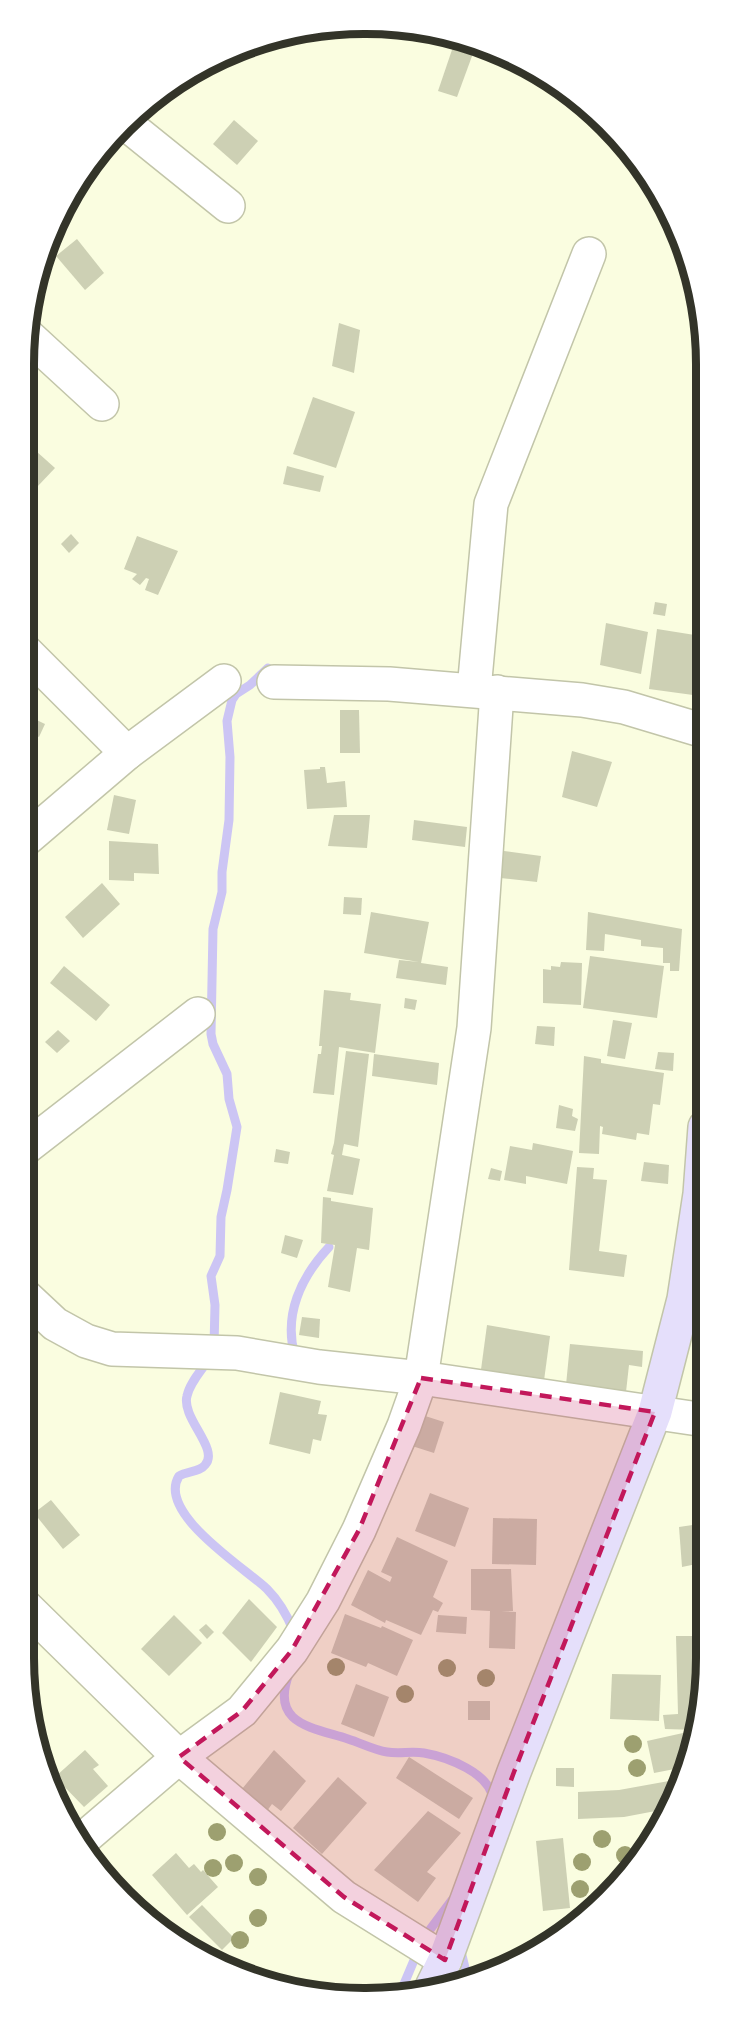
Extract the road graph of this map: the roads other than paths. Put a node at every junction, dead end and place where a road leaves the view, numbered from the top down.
1 (133, 129) edge
2 (228, 207) dead end
3 (589, 254) dead end
4 (35, 342) edge
5 (102, 404) dead end
6 (34, 660) edge
7 (225, 681) dead end
8 (274, 682) dead end
9 (485, 691) junction
10 (696, 729) edge
11 (127, 753) junction
12 (34, 832) edge
13 (198, 1014) dead end
14 (34, 1141) edge
15 (696, 1220) edge
16 (34, 1304) edge
17 (421, 1378) junction
18 (655, 1412) junction
19 (696, 1419) edge
20 (34, 1615) edge
21 (180, 1757) junction
22 (87, 1836) edge
23 (445, 1960) junction
24 (435, 1981) edge

1 - 2 street
3 - 9 street
4 - 5 street
6 - 11 street
7 - 11 street
8 - 9 street
9 - 10 street
9 - 17 street
11 - 12 street
13 - 14 street
15 - 18 main road
16 - 17 street
17 - 18 street
17 - 21 street
18 - 19 street
18 - 23 main road
20 - 21 street
21 - 22 street
21 - 23 street
23 - 24 main road

